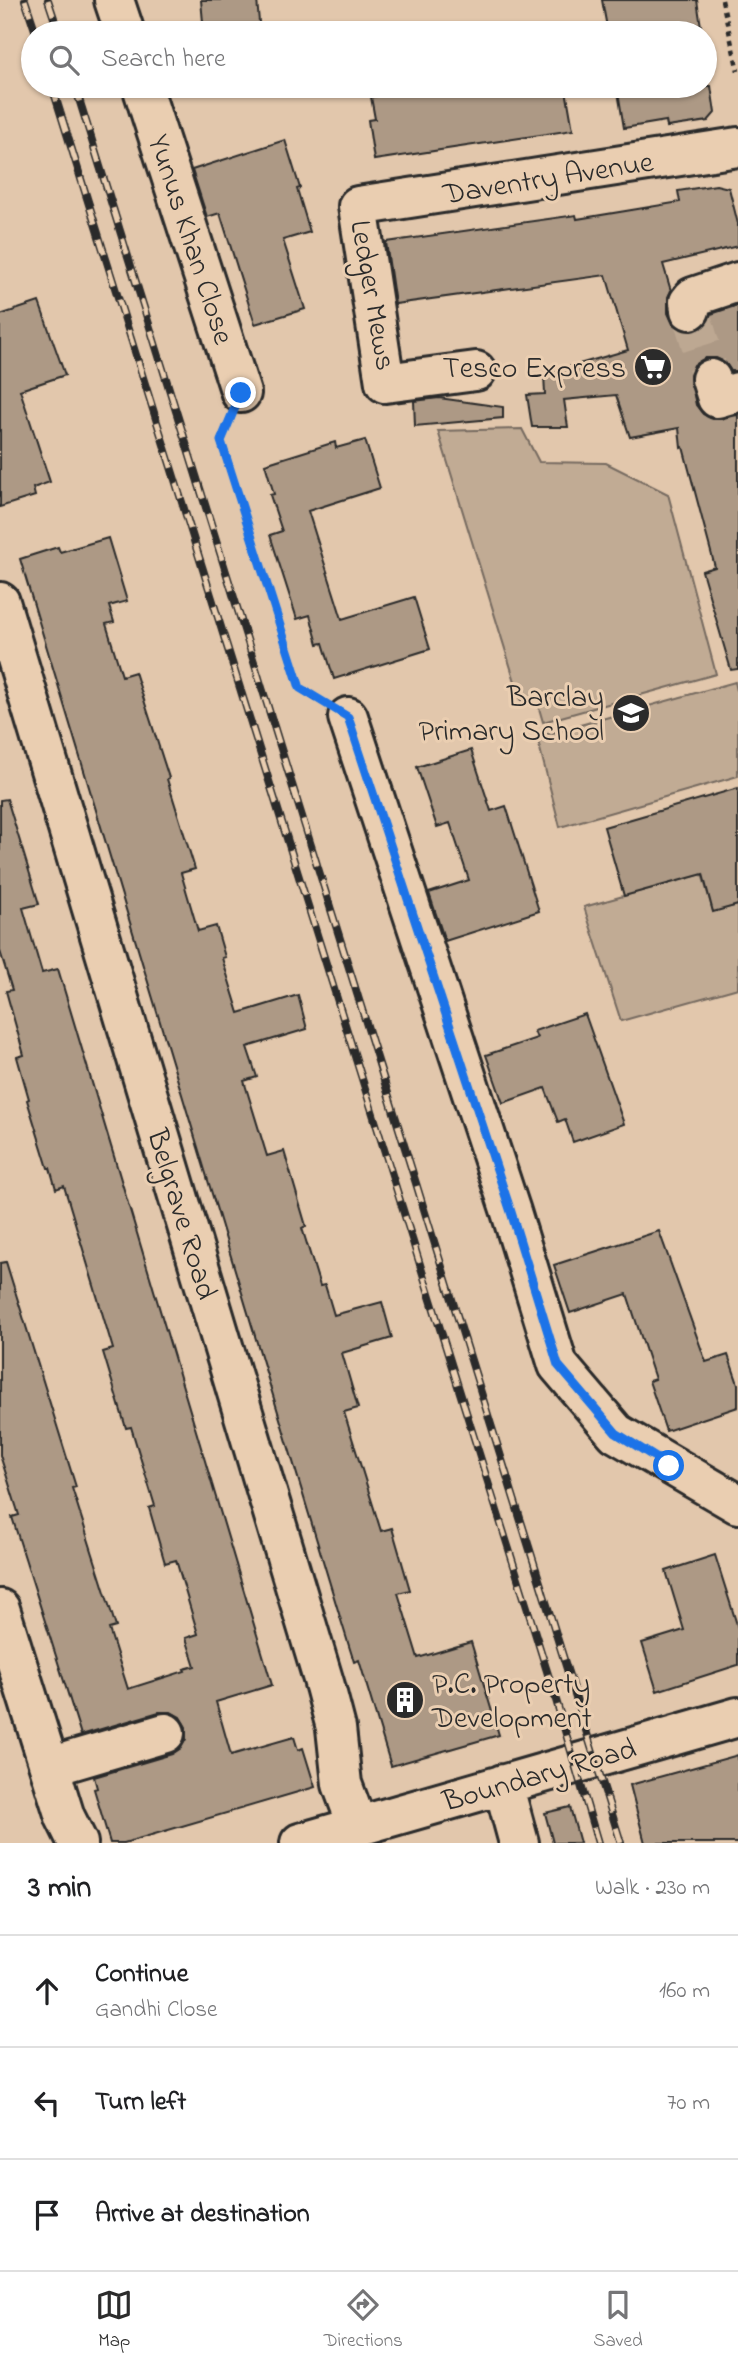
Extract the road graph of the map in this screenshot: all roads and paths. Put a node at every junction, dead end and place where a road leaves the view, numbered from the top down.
1 (114, 0) edge
2 (722, 0) edge
3 (121, 21) edge
4 (738, 71) edge
5 (146, 98) edge
6 (738, 147) edge
7 (358, 206) joint
8 (738, 282) edge
9 (690, 310) dead end
10 (475, 370) dead end
11 (241, 393) joint
12 (0, 602) edge
13 (348, 717) joint
14 (738, 1504) edge
15 (0, 1609) edge
16 (738, 1717) edge
17 (165, 1734) dead end
18 (50, 1767) junction
19 (503, 1784) junction
20 (358, 1827) junction
21 (78, 1843) edge
22 (300, 1843) edge
23 (519, 1843) edge

1 - 3 street
2 - 4 path
5 - 11 street, Yunus Khan Close
6 - 7 street, Daventry Avenue
7 - 10 street, Ledger Mews
8 - 9 street
11 - 13 path
12 - 20 street, Belgrave Road
13 - 14 street
15 - 18 street
16 - 19 street, Boundary Road
17 - 18 street
18 - 21 street
19 - 20 street, Boundary Road
19 - 23 street
20 - 22 street, Boundary Road

